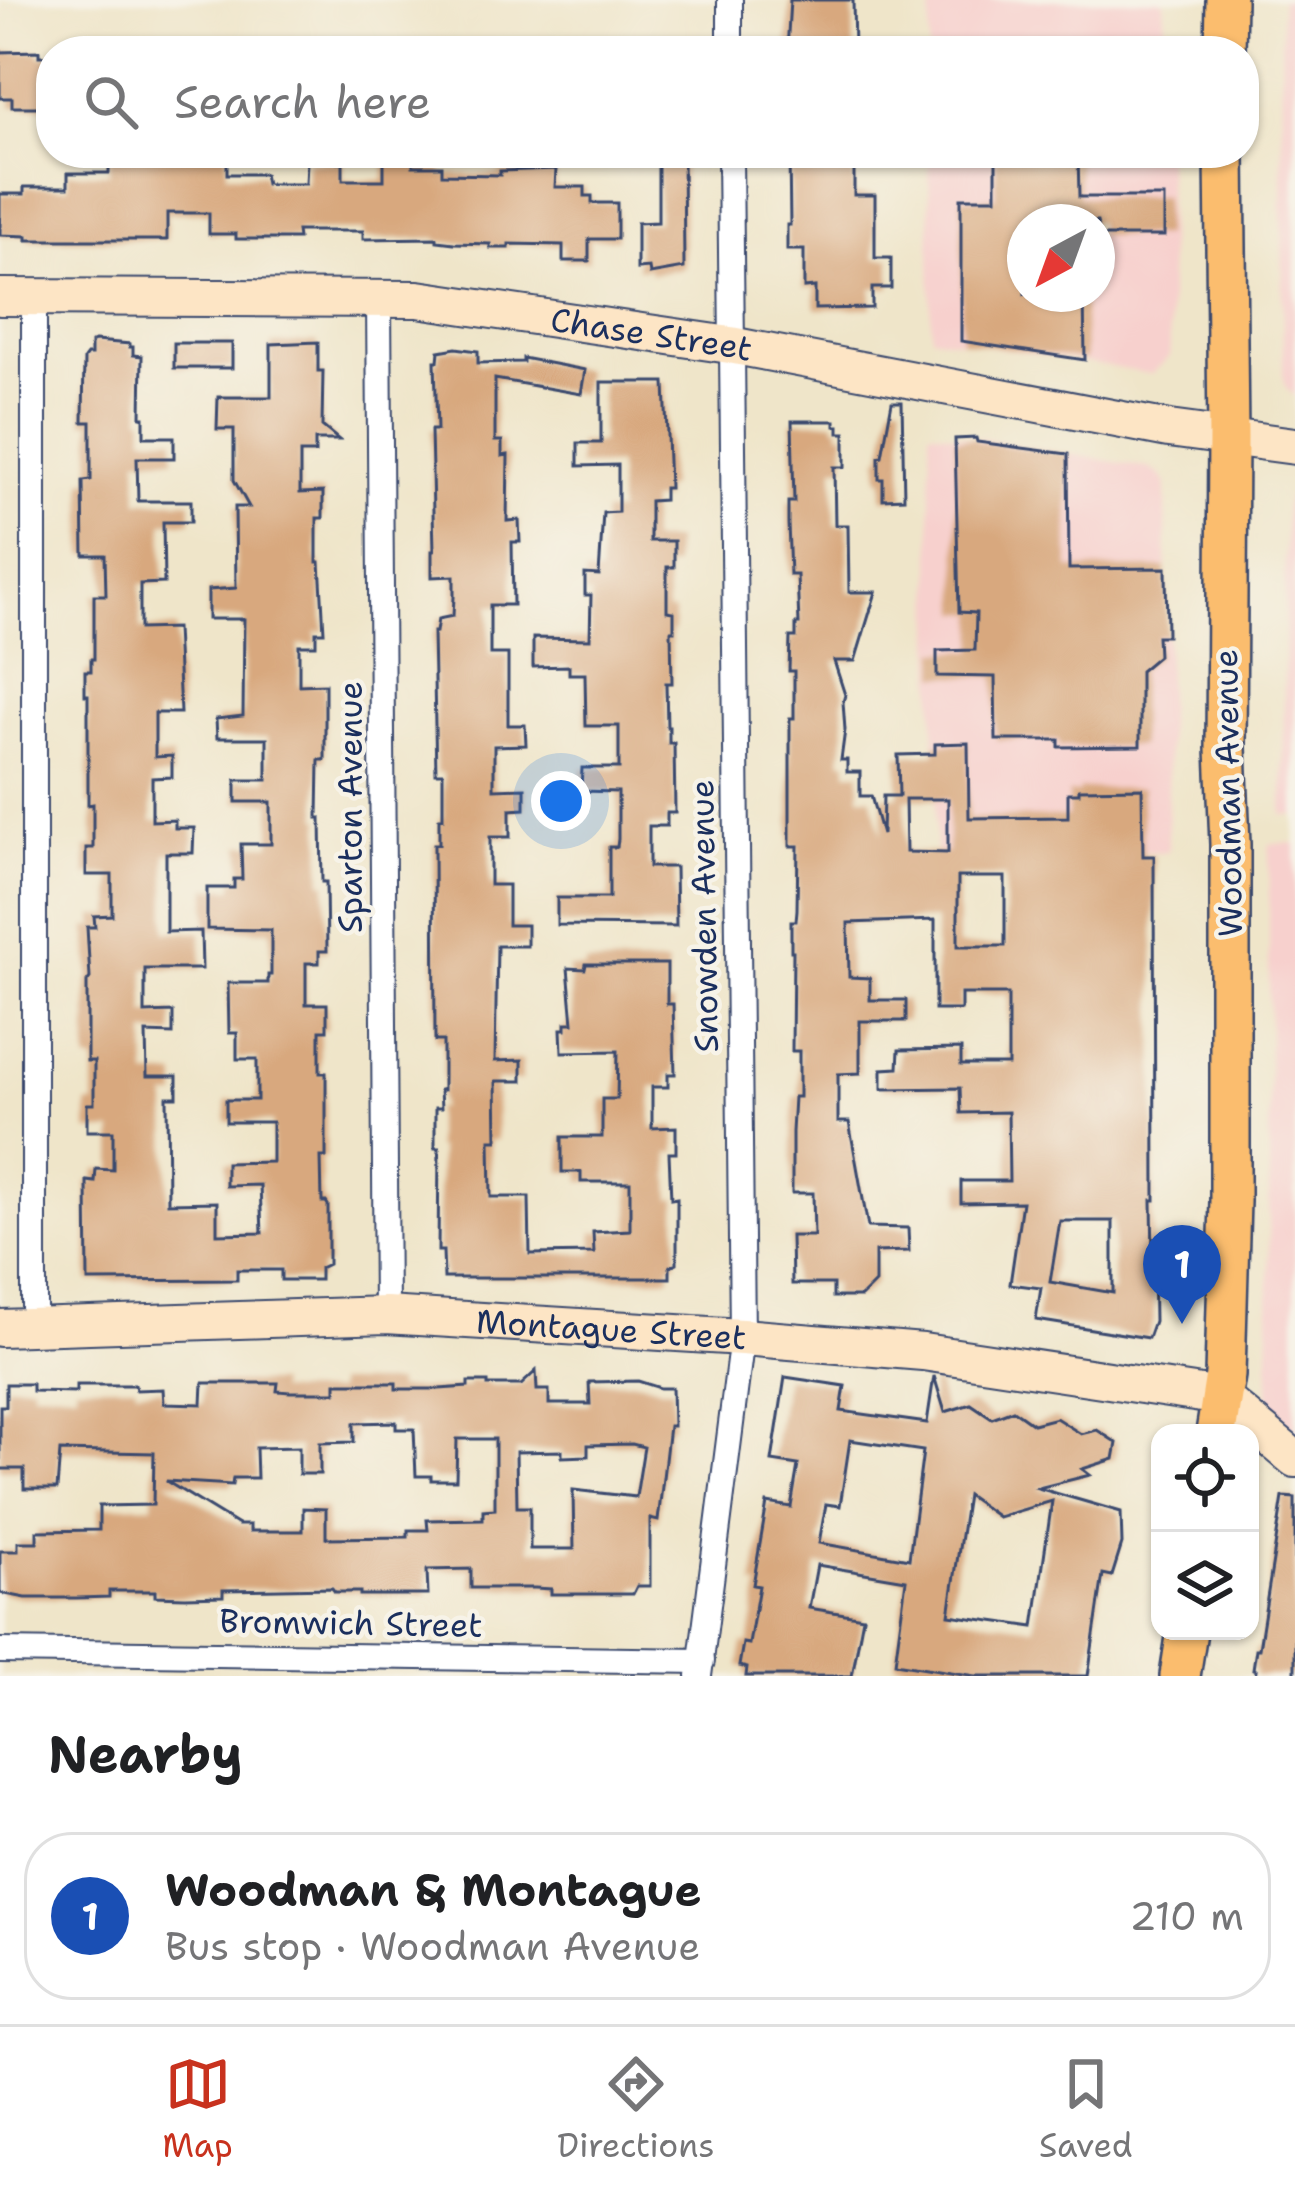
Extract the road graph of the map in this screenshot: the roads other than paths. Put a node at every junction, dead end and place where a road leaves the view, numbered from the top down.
1 (730, 0) edge
2 (1226, 0) edge
3 (730, 36) edge
4 (1225, 36) edge
5 (730, 168) edge
6 (1225, 168) edge
7 (17, 297) edge
8 (380, 298) junction
9 (730, 345) junction
10 (1228, 437) junction
11 (1295, 446) edge
12 (386, 1316) junction
13 (17, 1327) edge
14 (742, 1337) junction
15 (1219, 1415) edge
16 (1295, 1459) edge
17 (1185, 1640) edge
18 (0, 1651) edge
19 (700, 1668) edge
20 (1180, 1676) edge

1 - 3 street
2 - 4 main road
5 - 9 street, Snowden Avenue
6 - 10 main road, Woodman Avenue
7 - 8 street, Chase Street
7 - 13 street
8 - 9 street, Chase Street
8 - 12 street, Sparton Avenue
9 - 10 street, Chase Street
9 - 14 street, Snowden Avenue
10 - 11 street, Chase Street
10 - 15 main road, Woodman Avenue
12 - 13 street, Montague Street
12 - 14 street, Montague Street
14 - 15 street, Montague Street
14 - 19 street, Snowden Avenue
15 - 16 street
17 - 20 main road
18 - 19 street, Bromwich Street

